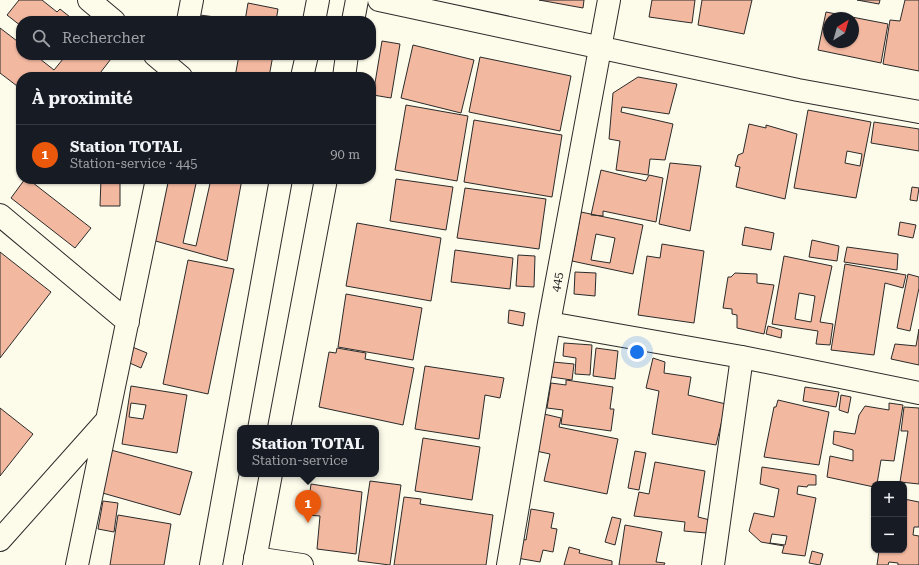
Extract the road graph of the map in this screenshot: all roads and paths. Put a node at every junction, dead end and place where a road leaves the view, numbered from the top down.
1 (89, 0) edge
2 (192, 0) edge
3 (318, 0) edge
4 (357, 0) edge
5 (379, 0) edge
6 (609, 0) edge
7 (108, 16) edge
8 (189, 16) edge
9 (315, 16) edge
10 (354, 16) edge
11 (600, 47) junction
12 (163, 60) edge
13 (306, 60) edge
14 (346, 60) edge
15 (180, 71) edge
16 (303, 72) edge
17 (345, 72) edge
18 (919, 112) edge
19 (156, 184) edge
20 (280, 184) edge
21 (325, 184) edge
22 (0, 215) edge
23 (128, 322) junction
24 (550, 323) junction
25 (742, 357) junction
26 (919, 393) edge
27 (108, 420) junction
28 (280, 425) edge
29 (270, 477) edge
30 (0, 540) edge
31 (254, 561) edge
32 (77, 565) edge
33 (211, 565) edge
34 (302, 565) edge
35 (508, 565) edge
36 (713, 565) edge

1 - 7 street
2 - 8 street
3 - 9 street
4 - 10 street
5 - 11 street
6 - 11 street, 445
11 - 18 street
11 - 24 street, 445
12 - 15 street
13 - 16 street
14 - 17 street
19 - 23 street
20 - 33 street
21 - 28 street
22 - 23 street
23 - 27 street
24 - 25 street
24 - 35 street, 445
25 - 26 street
25 - 36 street
27 - 30 street
27 - 32 street
29 - 31 street
31 - 34 street

